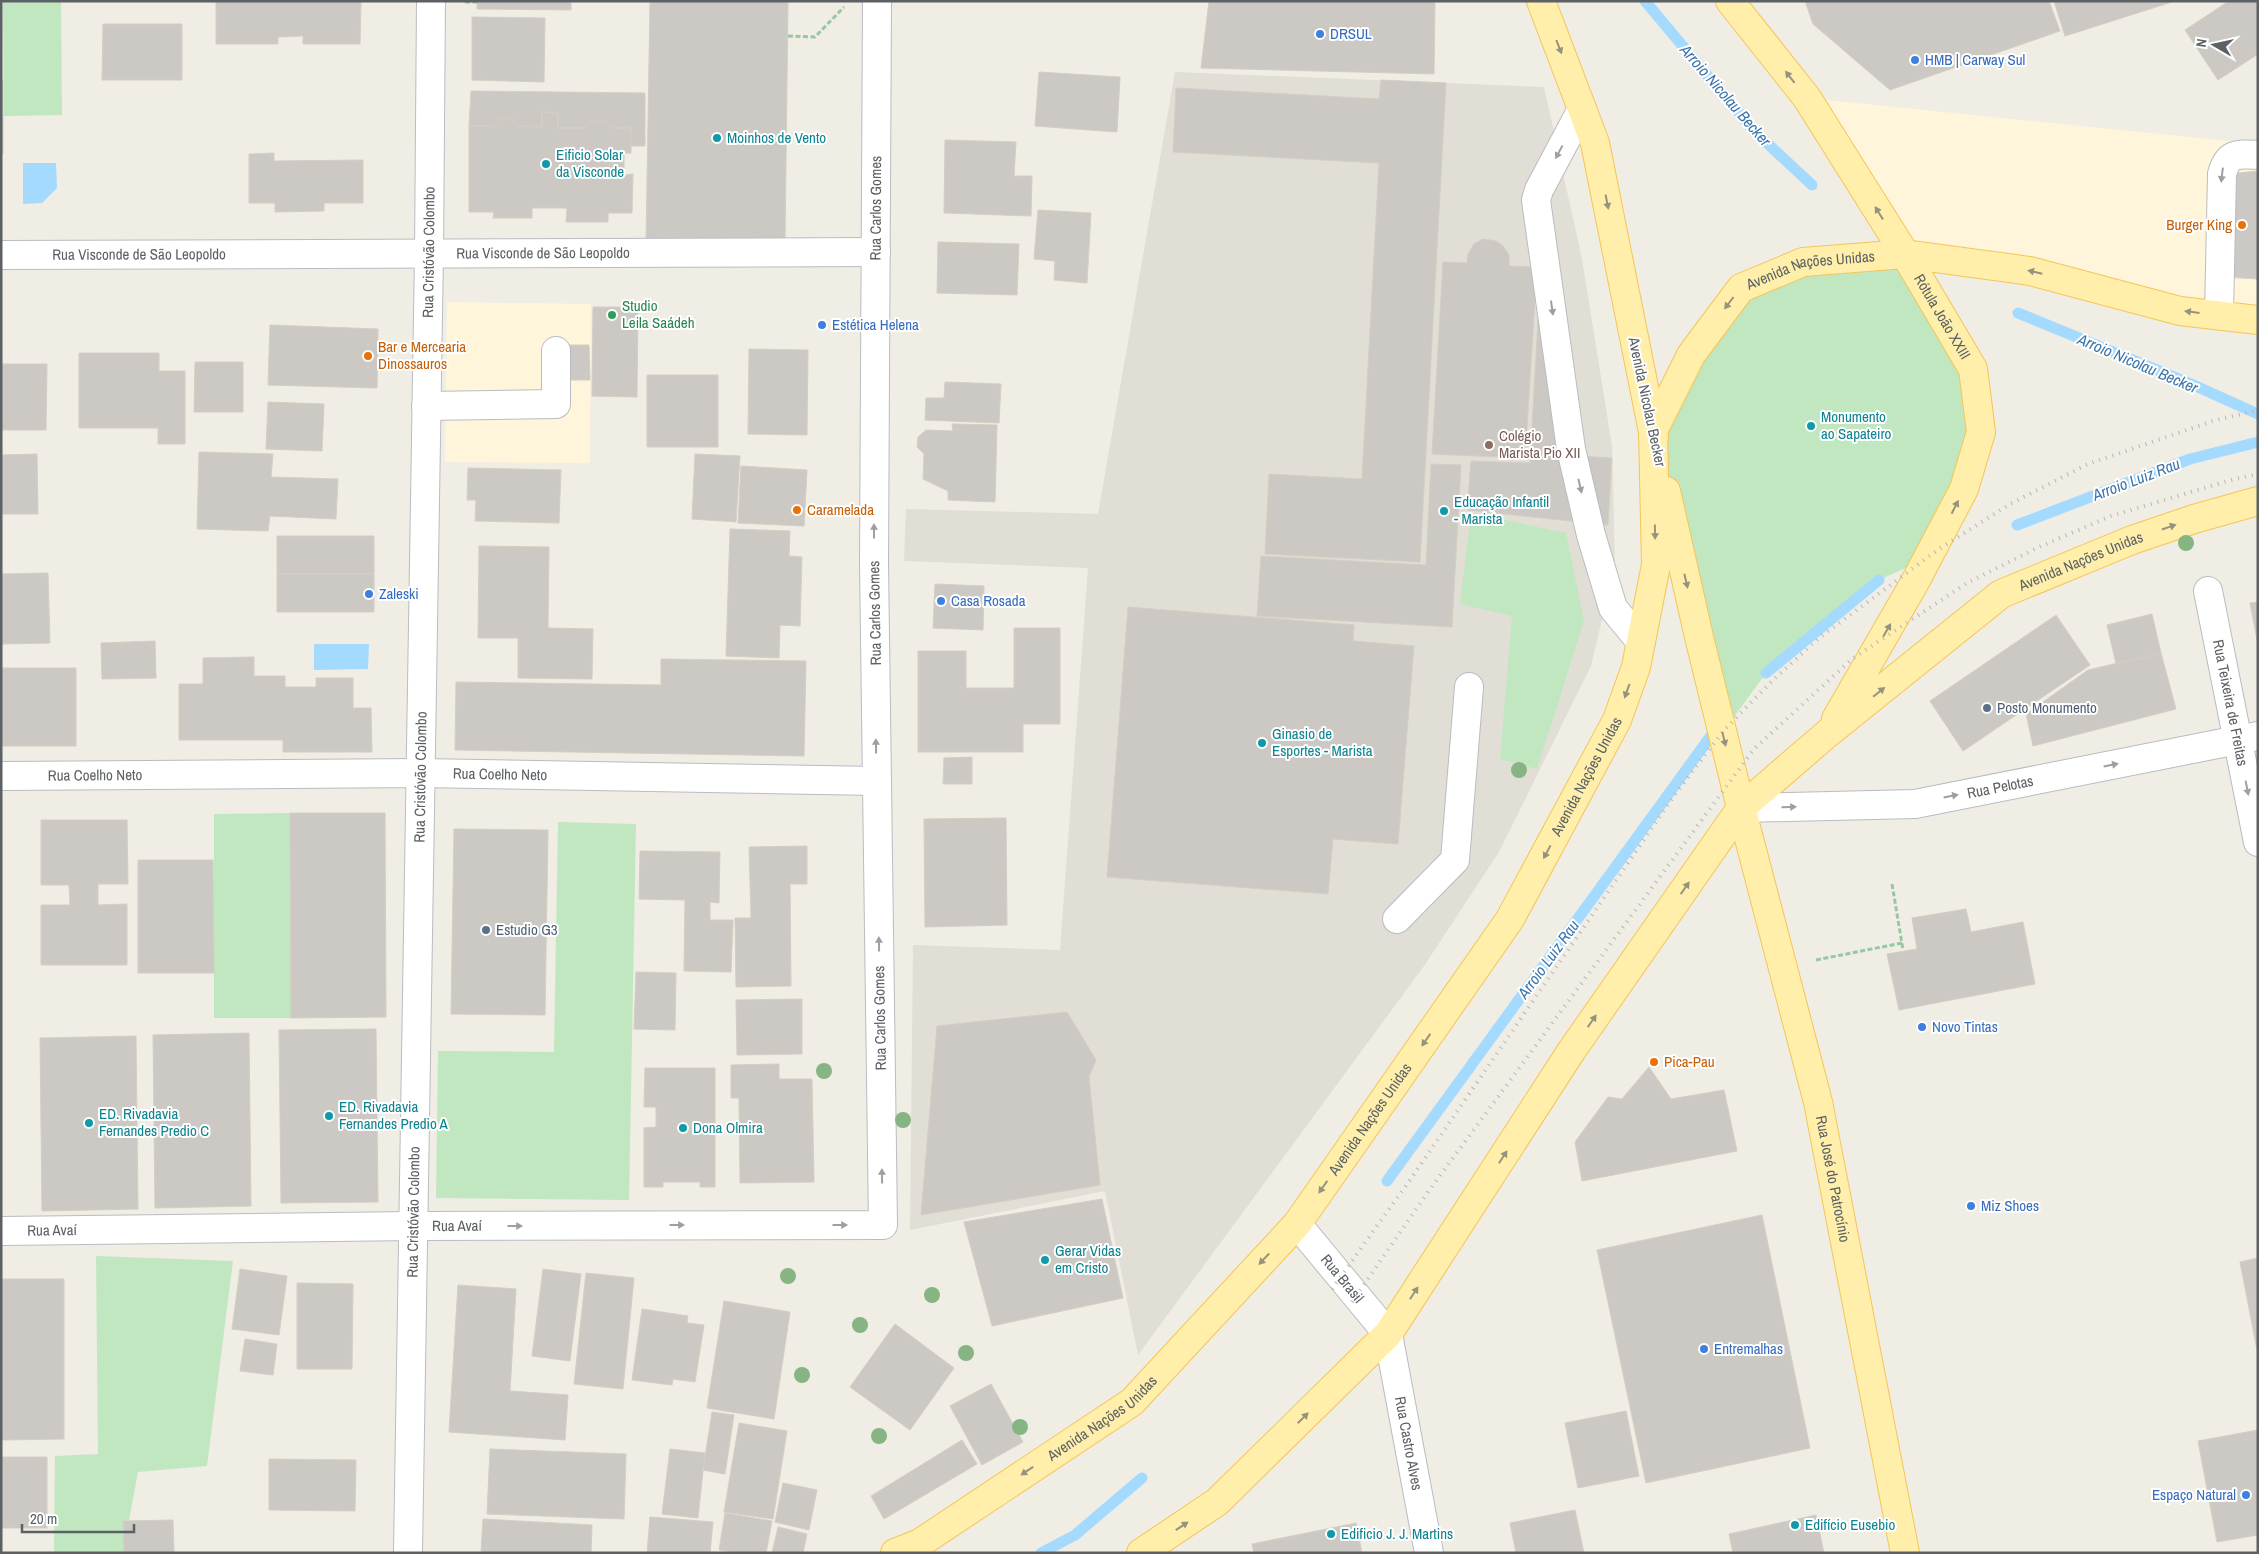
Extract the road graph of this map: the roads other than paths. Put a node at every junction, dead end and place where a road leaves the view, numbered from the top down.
1 (432, 1) edge
2 (877, 1) edge
3 (1541, 1) edge
4 (1730, 1) edge
5 (1582, 109) junction
6 (2258, 155) edge
7 (876, 252) junction
8 (429, 253) junction
9 (1905, 254) junction
10 (1, 255) edge
11 (2219, 316) junction
12 (2258, 320) edge
13 (556, 352) dead end
14 (426, 406) junction
15 (1653, 431) junction
16 (2258, 501) edge
17 (2208, 591) dead end
18 (1641, 642) junction
19 (1469, 687) dead end
20 (1828, 733) junction
21 (2248, 738) edge
22 (420, 773) junction
23 (1, 776) edge
24 (877, 781) junction
25 (1741, 808) junction
26 (2258, 842) edge
27 (1397, 919) dead end
28 (1297, 1224) junction
29 (883, 1225) joint
30 (413, 1226) junction
31 (1, 1231) edge
32 (1388, 1334) junction
33 (408, 1553) edge
34 (895, 1553) edge
35 (1141, 1553) edge
36 (1429, 1553) edge
37 (1905, 1553) edge

1 - 8 street, Rua Cristóvão Colombo
2 - 7 street, Rua Carlos Gomes
3 -> 5 main road, Avenida Nicolau Becker
9 -> 4 main road
5 -> 15 main road, Avenida Nicolau Becker
5 -> 18 street
6 -> 11 street
7 - 8 street, Rua Visconde de São Leopoldo
24 -> 7 street, Rua Carlos Gomes
8 - 10 street, Rua Visconde de São Leopoldo
8 - 14 street, Rua Cristóvão Colombo
11 -> 9 main road, Avenida Nações Unidas
9 -> 15 main road, Avenida Nações Unidas
20 -> 9 main road, Rótula João XXIII
11 - 12 main road, Avenida Nações Unidas
13 - 14 street
14 - 22 street, Rua Cristóvão Colombo
15 -> 18 main road, Avenida Nações Unidas
15 -> 25 main road, Avenida Nicolau Becker
20 -> 16 main road, Avenida Nações Unidas
17 - 21 street, Rua Teixeira de Freitas
18 -> 28 main road, Avenida Nações Unidas
19 - 27 street
20 - 25 main road, Avenida Nações Unidas
25 -> 21 street, Rua Pelotas
21 -> 26 street, Rua Teixeira de Freitas
22 - 23 street, Rua Coelho Neto
22 - 24 street, Rua Coelho Neto
22 - 30 street, Rua Cristóvão Colombo
29 -> 24 street, Rua Carlos Gomes
32 -> 25 main road, Avenida Nações Unidas
25 - 37 main road, Rua José do Patrocínio
28 - 32 street, Rua Brasil
28 -> 34 main road, Avenida Nações Unidas
30 -> 29 street, Rua Avaí
30 - 31 street, Rua Avaí
30 - 33 street, Rua Cristóvão Colombo
35 -> 32 main road, Avenida Nações Unidas
32 - 36 street, Rua Castro Alves

